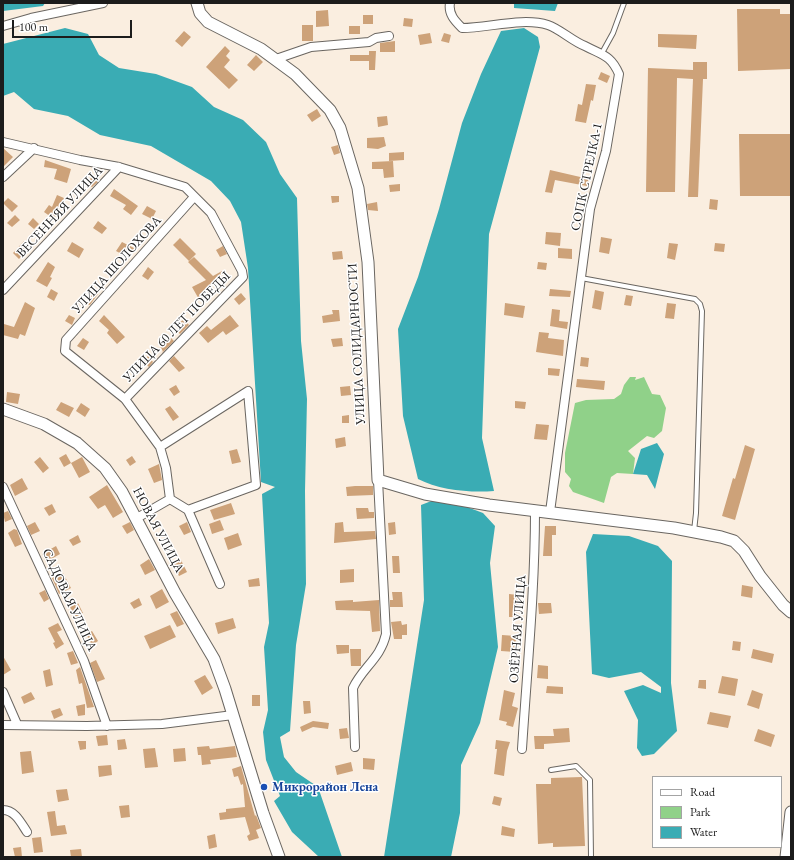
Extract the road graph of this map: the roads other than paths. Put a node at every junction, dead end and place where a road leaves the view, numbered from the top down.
1 (102, 3) edge
2 (197, 3) edge
3 (450, 3) edge
4 (624, 3) edge
5 (3, 26) edge
6 (389, 36) dead end
7 (602, 53) junction
8 (276, 58) junction
9 (3, 142) edge
10 (34, 148) junction
11 (119, 167) junction
12 (3, 177) edge
13 (194, 197) junction
14 (581, 278) junction
15 (3, 290) edge
16 (125, 399) junction
17 (3, 409) edge
18 (160, 447) junction
19 (378, 480) junction
20 (3, 487) edge
21 (170, 499) junction
22 (188, 510) junction
23 (536, 511) junction
24 (550, 512) junction
25 (137, 518) junction
26 (694, 531) junction
27 (220, 584) dead end
28 (791, 612) edge
29 (3, 692) edge
30 (233, 715) junction
31 (17, 724) junction
32 (3, 725) edge
33 (107, 726) junction
34 (355, 747) dead end
35 (522, 749) dead end
36 (551, 770) dead end
37 (3, 810) edge
38 (791, 812) edge
39 (27, 832) dead end
40 (280, 857) edge
41 (591, 857) edge
42 (786, 857) edge

1 - 5 street
2 - 8 street, УЛИЦА СОЛИДАРНОСТИ
3 - 7 street, СОПК СТРЕЛКА-1
4 - 7 lane
6 - 8 street
7 - 14 street, СОПК СТРЕЛКА-1
8 - 19 street, УЛИЦА СОЛИДАРНОСТИ
9 - 10 street
10 - 11 street
10 - 12 street
11 - 13 street
11 - 15 street, ВЕСЕННЯЯ УЛИЦА
13 - 16 street, УЛИЦА 60 ЛЕТ ПОБЕДЫ
13 - 16 street, УЛИЦА ШОЛОХОВА
14 - 24 street, СОПК СТРЕЛКА-1
14 - 26 lane
16 - 18 street
17 - 25 street, НОВАЯ УЛИЦА
18 - 21 street
18 - 22 street
19 - 23 street
19 - 34 street, УЛИЦА СОЛИДАРНОСТИ
20 - 33 street, САДОВАЯ УЛИЦА
21 - 22 street
21 - 25 street
22 - 27 street
23 - 24 street
23 - 35 street, ОЗЁРНАЯ УЛИЦА
24 - 26 street
25 - 30 street, НОВАЯ УЛИЦА
26 - 28 street
29 - 31 street
30 - 33 street
30 - 40 street, НОВАЯ УЛИЦА
31 - 32 street
31 - 33 street
36 - 41 lane
37 - 39 street
38 - 42 street

